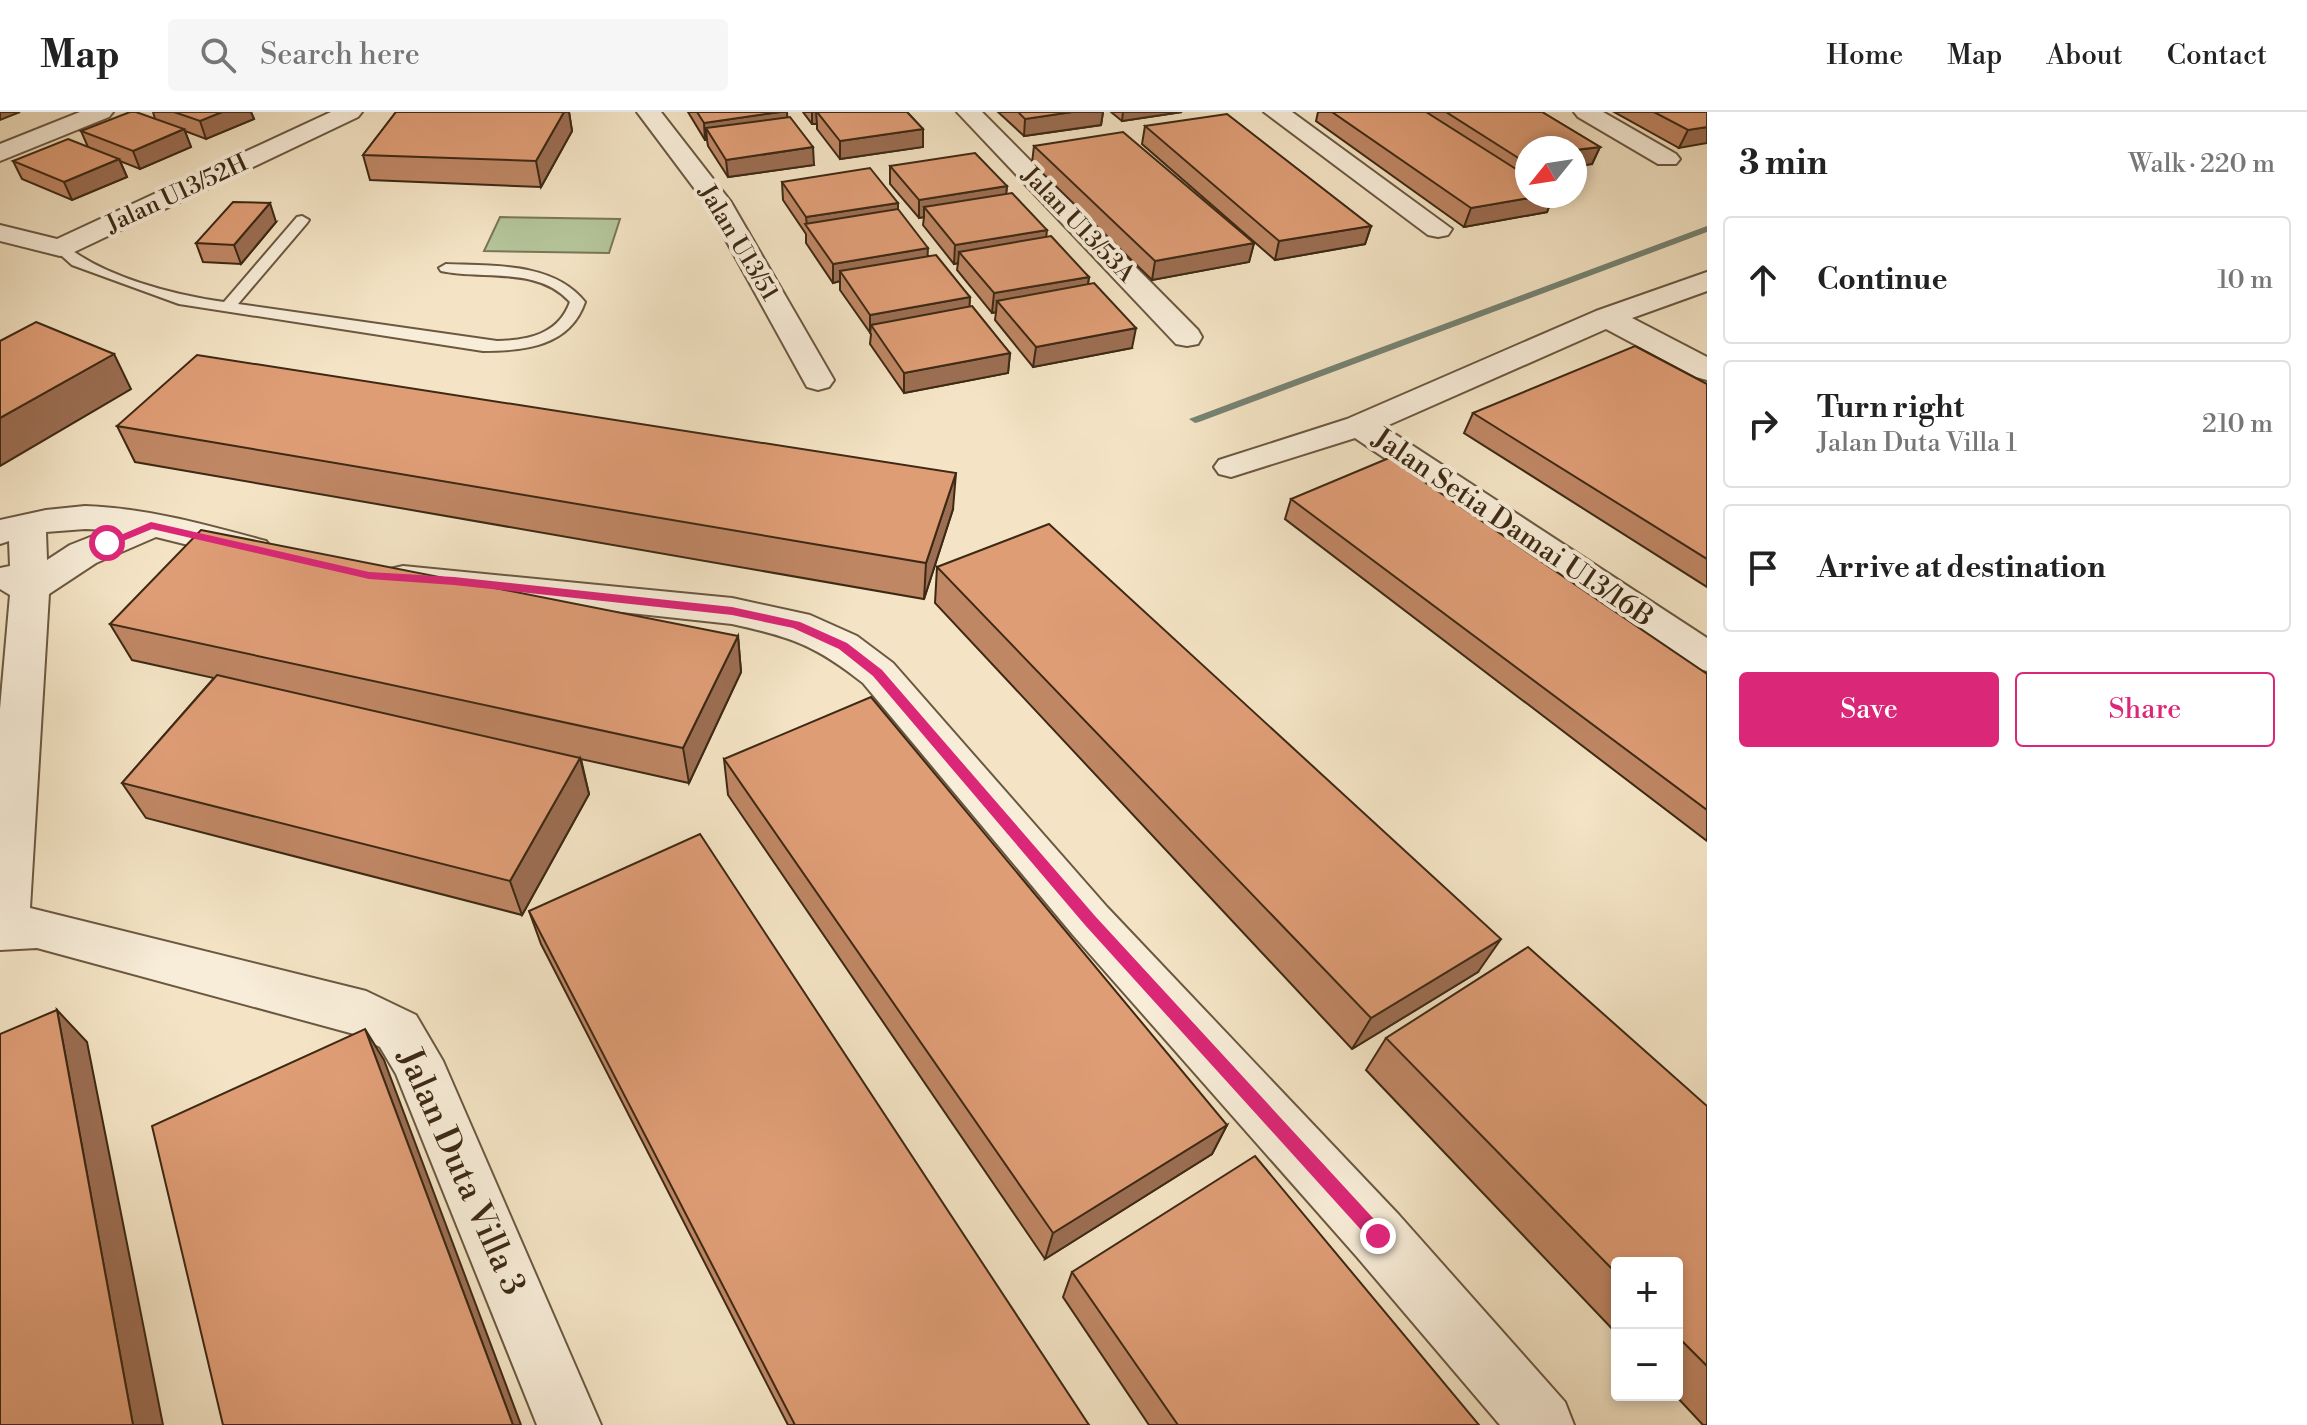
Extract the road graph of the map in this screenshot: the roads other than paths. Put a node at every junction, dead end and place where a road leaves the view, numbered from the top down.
1 (101, 112) edge
2 (350, 112) edge
3 (649, 112) edge
4 (969, 112) edge
5 (1276, 112) edge
6 (1586, 112) edge
7 (0, 153) edge
8 (1667, 159) dead end
9 (302, 220) dead end
10 (1438, 229) dead end
11 (0, 233) edge
12 (60, 248) junction
13 (446, 268) dead end
14 (1707, 281) edge
15 (227, 308) junction
16 (1607, 317) junction
17 (1187, 337) dead end
18 (1707, 370) edge
19 (818, 380) dead end
20 (1359, 426) junction
21 (1231, 467) dead end
22 (151, 525) junction
23 (13, 528) edge
24 (291, 558) edge
25 (369, 576) edge
26 (15, 581) edge
27 (1707, 657) edge
28 (2, 927) edge
29 (569, 1425) edge
30 (1542, 1425) edge

1 - 7 street
2 - 12 street, Jalan U13/52H
3 - 19 street, Jalan U13/51
4 - 17 street, Jalan U13/53A
5 - 10 street
6 - 8 street
9 - 15 lane
11 - 12 street
12 - 15 lane
13 - 15 lane
14 - 16 street
16 - 18 street
16 - 20 street
20 - 21 street
20 - 27 street, Jalan Setia Damai U13/16B
22 - 23 street
22 - 24 street
22 - 26 street
23 - 26 street
25 - 30 street
26 - 28 street
28 - 29 street, Jalan Duta Villa 3

